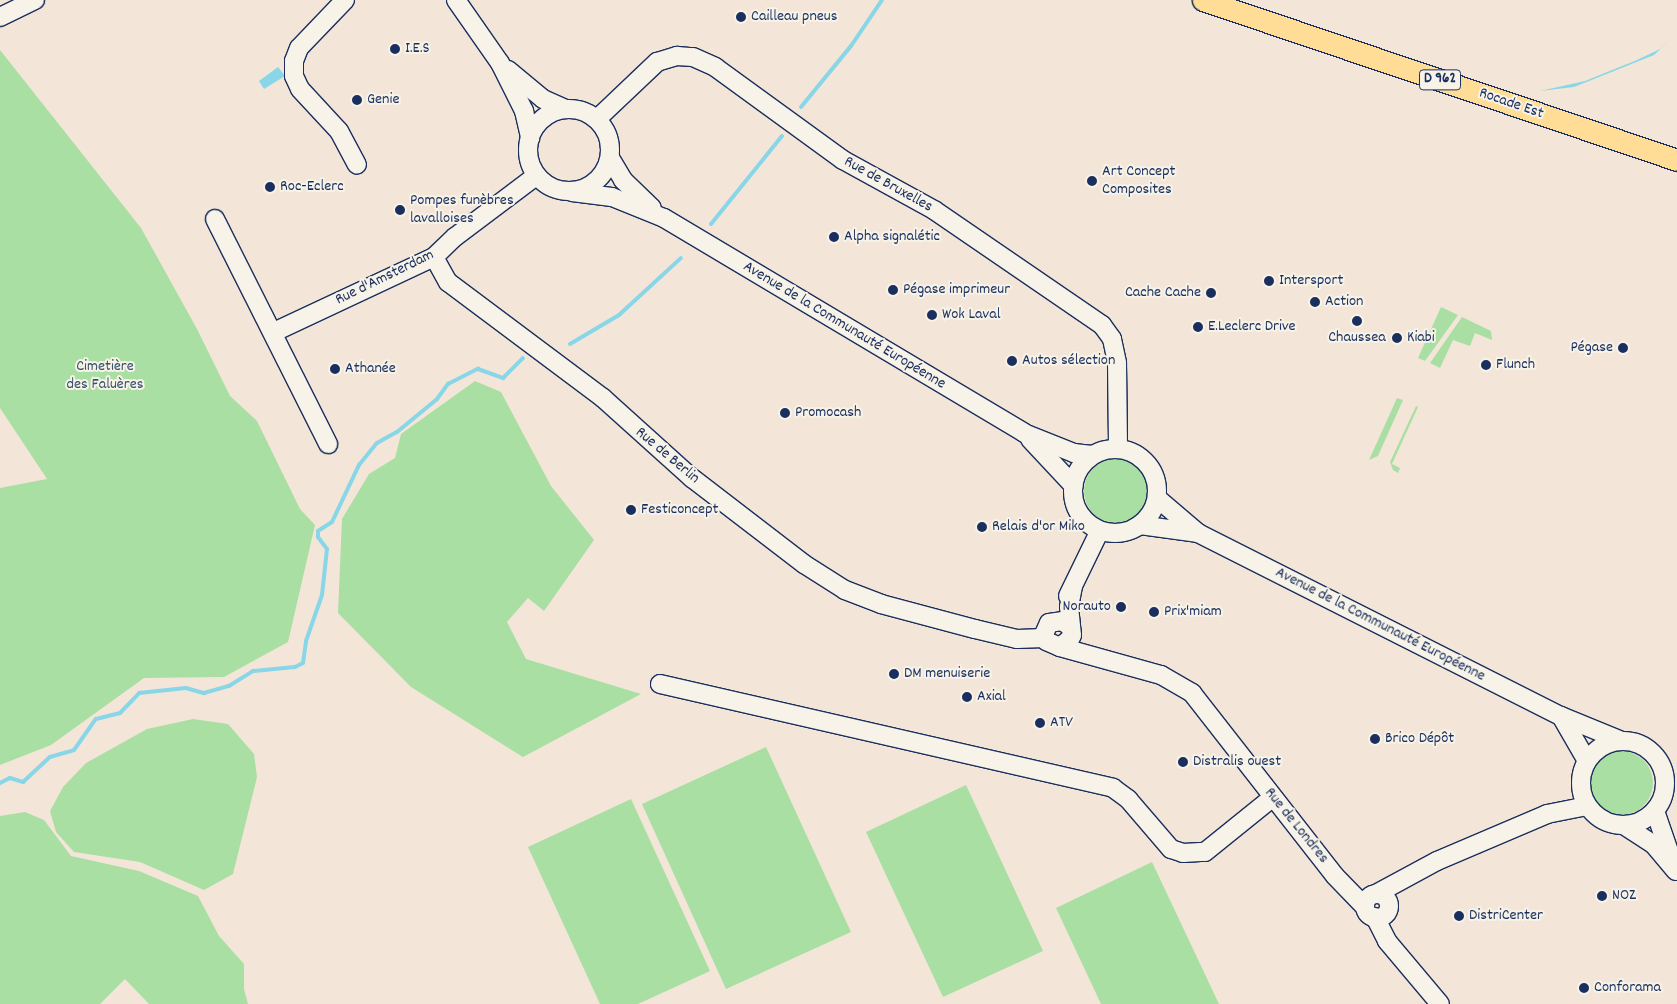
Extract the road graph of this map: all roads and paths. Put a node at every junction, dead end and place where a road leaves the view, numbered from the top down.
1 (35, 0) edge
2 (345, 0) edge
3 (456, 0) edge
4 (1203, 0) edge
5 (0, 17) edge
6 (500, 63) junction
7 (565, 109) junction
8 (597, 119) junction
9 (530, 138) junction
10 (610, 158) junction
11 (1677, 160) edge
12 (357, 165) dead end
13 (536, 176) junction
14 (572, 192) junction
15 (664, 218) junction
16 (215, 219) dead end
17 (434, 257) junction
18 (274, 332) junction
19 (1024, 433) junction
20 (328, 444) dead end
21 (1118, 448) junction
22 (1092, 455) junction
23 (1074, 486) junction
24 (1157, 498) junction
25 (1140, 525) junction
26 (1100, 530) junction
27 (1198, 533) junction
28 (1073, 587) junction
29 (1071, 629) junction
30 (1047, 630) junction
31 (1060, 648) junction
32 (1094, 658) junction
33 (660, 684) dead end
34 (1561, 716) junction
35 (1622, 741) junction
36 (1587, 761) junction
37 (1671, 777) edge
38 (1580, 786) junction
39 (1272, 798) junction
40 (1587, 806) junction
41 (1655, 811) junction
42 (1547, 814) junction
43 (1625, 826) junction
44 (1676, 873) edge
45 (1377, 905) junction
46 (1440, 1004) edge

1 - 5 street
2 - 12 street
3 - 6 street
4 - 11 main road, Rocade Est / D 962
6 - 7 street
6 - 9 street
7 - 8 street
7 - 9 street
8 - 10 street
8 - 21 street, Rue de Bruxelles
9 - 13 street
10 - 14 street
10 - 15 street, Avenue de la Communauté Européenne
13 - 14 street
13 - 17 street, Rue d'Amsterdam
14 - 15 street, Avenue de la Communauté Européenne
15 - 19 street, Avenue de la Communauté Européenne
16 - 18 street
17 - 18 street, Rue d'Amsterdam
17 - 30 street, Rue de Berlin
18 - 20 street
19 - 22 street, Avenue de la Communauté Européenne
19 - 23 street, Avenue de la Communauté Européenne
21 - 22 street
21 - 24 street
22 - 23 street
23 - 26 street
24 - 25 street
24 - 27 street, Avenue de la Communauté Européenne
25 - 26 street
25 - 27 street, Avenue de la Communauté Européenne
26 - 28 street
27 - 34 street, Avenue de la Communauté Européenne
28 - 29 street
28 - 30 street
29 - 30 street
29 - 31 street
29 - 32 street
30 - 31 street
31 - 32 street, Rue de Londres
32 - 39 street, Rue de Londres
33 - 39 street
34 - 35 street, Avenue de la Communauté Européenne
34 - 36 street
35 - 36 street
35 - 37 street
36 - 38 street
37 - 41 street
38 - 40 street
38 - 42 street
39 - 45 street, Rue de Londres
40 - 42 street
40 - 43 street
41 - 43 street
41 - 44 street
42 - 45 street
43 - 44 street
45 - 46 street, Rue de Londres

